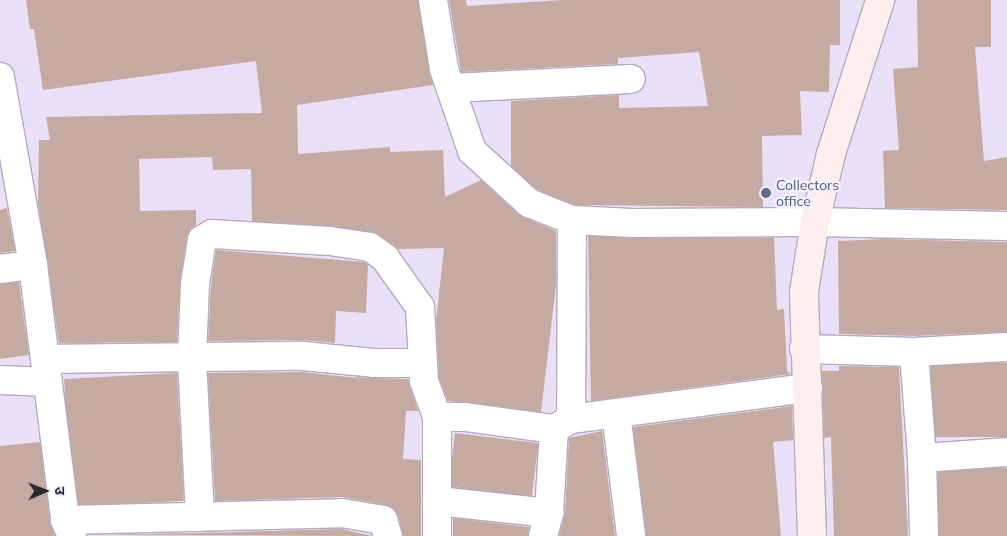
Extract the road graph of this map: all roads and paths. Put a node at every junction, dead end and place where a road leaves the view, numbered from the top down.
1 (433, 0) edge
2 (880, 0) edge
3 (0, 76) edge
4 (631, 79) dead end
5 (452, 88) junction
6 (572, 220) junction
7 (815, 222) junction
8 (1007, 226) edge
9 (32, 264) junction
10 (0, 269) edge
11 (1007, 347) edge
12 (804, 349) junction
13 (914, 352) junction
14 (192, 357) junction
15 (421, 364) junction
16 (47, 371) junction
17 (0, 380) edge
18 (808, 388) junction
19 (616, 414) junction
20 (437, 417) junction
21 (563, 424) junction
22 (1007, 452) edge
23 (922, 458) junction
24 (437, 501) junction
25 (200, 517) junction
26 (546, 524) edge
27 (68, 528) edge
28 (388, 536) edge
29 (437, 536) edge
30 (631, 536) edge
31 (812, 536) edge
32 (924, 536) edge

1 - 5 street
2 - 7 main road
3 - 9 street
4 - 5 street
5 - 6 street
6 - 7 street
6 - 21 street
7 - 8 street
7 - 12 main road
9 - 10 street
9 - 16 street
11 - 13 street
12 - 13 street
12 - 18 main road
13 - 23 street
14 - 15 street
14 - 15 street
14 - 16 street
14 - 25 street
15 - 20 street
16 - 17 street
16 - 27 street
18 - 19 street
18 - 31 main road
19 - 21 street
19 - 30 street
20 - 21 street
20 - 24 street
21 - 26 street
22 - 23 street
23 - 32 street
24 - 26 street
24 - 29 street
25 - 27 street
25 - 28 street

